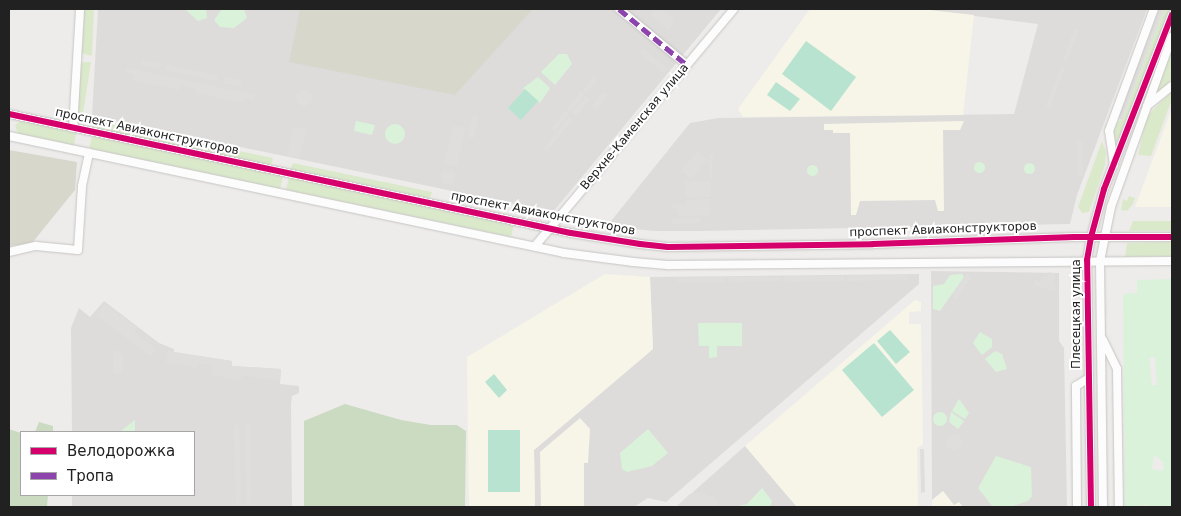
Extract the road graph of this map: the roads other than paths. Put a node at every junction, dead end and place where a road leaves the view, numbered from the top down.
1 (80, 9) edge
2 (619, 9) edge
3 (734, 9) edge
4 (1154, 9) edge
5 (1172, 15) edge
6 (1172, 37) edge
7 (687, 65) junction
8 (1172, 86) edge
9 (1146, 107) junction
10 (9, 114) edge
11 (73, 128) junction
12 (9, 136) edge
13 (89, 153) junction
14 (1114, 165) junction
15 (551, 228) junction
16 (1105, 236) junction
17 (1091, 237) junction
18 (1172, 237) edge
19 (535, 246) junction
20 (9, 252) edge
21 (1088, 260) junction
22 (1100, 261) junction
23 (1172, 261) edge
24 (1101, 337) junction
25 (1089, 378) junction
26 (1077, 507) edge
27 (1091, 507) edge
28 (1103, 507) edge
29 (1119, 507) edge

1 - 11 street
2 - 7 street
3 - 7 street, Верхне-Каменская улица
4 - 14 street
5 - 14 street, Плесецкая улица
6 - 9 street, Плесецкая улица
7 - 15 street, Верхне-Каменская улица
8 - 9 street
9 - 16 street, Плесецкая улица
10 - 11 street, проспект Авиаконструкторов
11 - 15 street, проспект Авиаконструкторов
12 - 13 street
13 - 19 street
13 - 20 street
14 - 17 street, Плесецкая улица
15 - 17 street, проспект Авиаконструкторов
15 - 19 street, Верхне-Каменская улица
16 - 17 street, проспект Авиаконструкторов
16 - 18 street, проспект Авиаконструкторов
16 - 22 street, Плесецкая улица
17 - 21 street, Плесецкая улица
19 - 21 street
21 - 22 street
21 - 25 street, Плесецкая улица
22 - 23 street
22 - 24 street, Плесецкая улица
24 - 28 street, Плесецкая улица
24 - 29 street
25 - 26 street
25 - 27 street, Плесецкая улица

